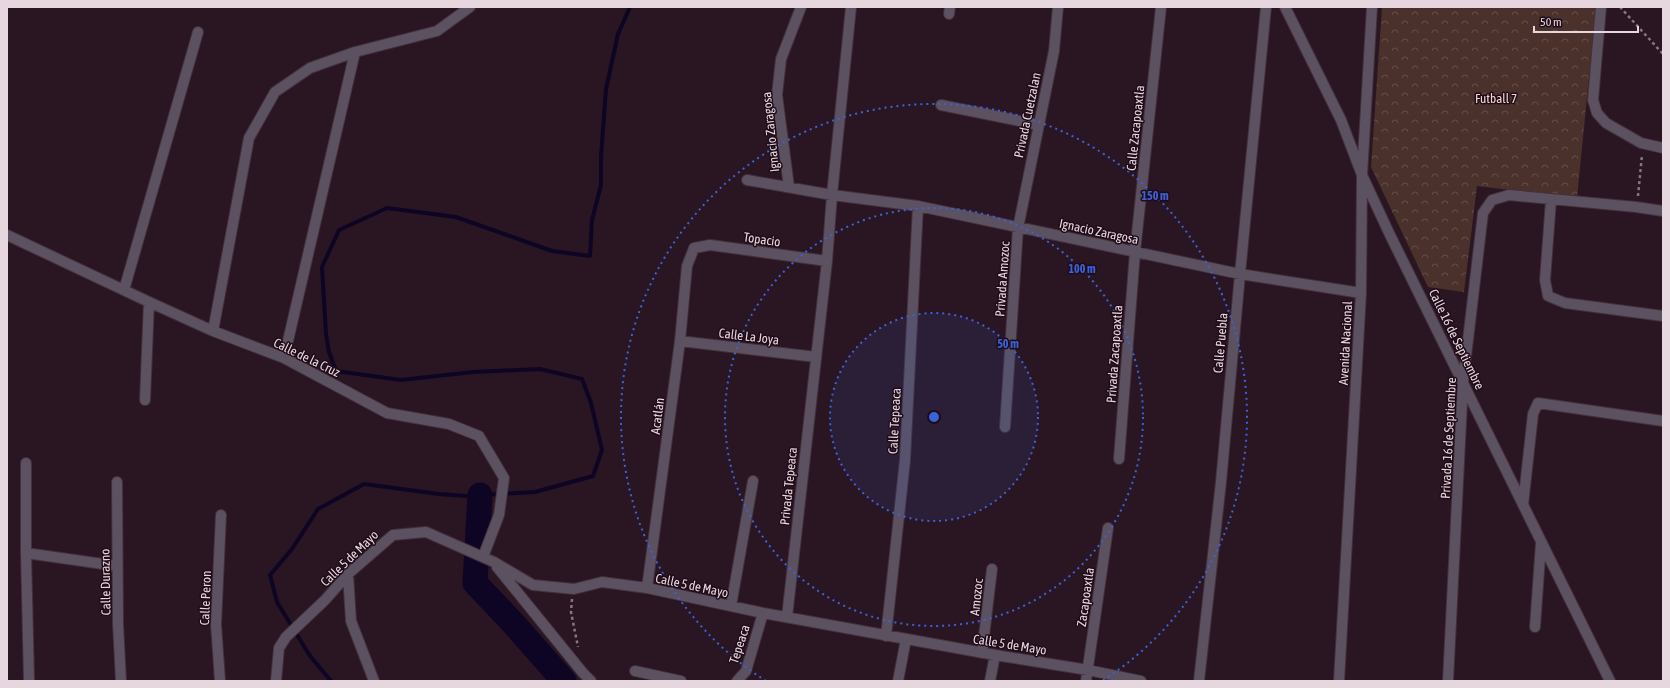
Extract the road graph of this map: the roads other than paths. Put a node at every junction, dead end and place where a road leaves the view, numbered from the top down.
1 (470, 7) edge
2 (801, 7) edge
3 (852, 7) edge
4 (1058, 7) edge
5 (1161, 7) edge
6 (1266, 7) edge
7 (1285, 7) edge
8 (1372, 7) edge
9 (1601, 7) edge
10 (198, 32) dead end
11 (355, 52) junction
12 (941, 105) dead end
13 (1039, 125) junction
14 (1663, 148) edge
15 (1362, 175) junction
16 (747, 180) dead end
17 (789, 187) junction
18 (832, 195) junction
19 (1551, 200) junction
20 (918, 206) junction
21 (1663, 211) edge
22 (1018, 228) junction
23 (7, 235) edge
24 (694, 248) joint
25 (1135, 252) junction
26 (827, 261) junction
27 (1240, 274) junction
28 (124, 290) junction
29 (1361, 293) junction
30 (149, 302) junction
31 (1663, 316) edge
32 (213, 330) junction
33 (680, 341) junction
34 (816, 357) junction
35 (284, 358) junction
36 (1463, 382) junction
37 (146, 400) dead end
38 (1663, 422) edge
39 (1005, 427) dead end
40 (1119, 459) dead end
41 (26, 463) dead end
42 (753, 481) dead end
43 (117, 482) dead end
44 (1523, 505) junction
45 (221, 515) dead end
46 (1108, 528) dead end
47 (1541, 542) junction
48 (26, 553) junction
49 (482, 557) junction
50 (494, 562) junction
51 (117, 566) junction
52 (992, 569) dead end
53 (348, 574) junction
54 (647, 588) junction
55 (731, 606) junction
56 (763, 613) junction
57 (787, 617) junction
58 (1535, 627) dead end
59 (886, 636) junction
60 (906, 639) junction
61 (982, 653) junction
62 (995, 655) junction
63 (1088, 670) junction
64 (635, 671) dead end
65 (29, 681) edge
66 (122, 681) edge
67 (220, 681) edge
68 (276, 681) edge
69 (374, 681) edge
70 (592, 681) edge
71 (681, 681) edge
72 (736, 681) edge
73 (898, 681) edge
74 (990, 681) edge
75 (1086, 681) edge
76 (1142, 681) edge
77 (1199, 681) edge
78 (1339, 681) edge
79 (1448, 681) edge
80 (1610, 681) edge

1 - 11 street
2 - 17 street, Ignacio Zaragosa
3 - 18 street
4 - 13 street, Privada Cuetzalan
5 - 25 street, Calle Zacapoaxtla
6 - 27 street, Calle Puebla
7 - 15 street, Calle 16 de Septiembre
8 - 15 street, Avenida Nacional
9 - 14 street
10 - 28 street
11 - 32 street
11 - 35 street
12 - 13 street
13 - 22 street, Privada Cuetzalan
15 - 29 street, Avenida Nacional
15 - 36 street, Calle 16 de Septiembre
16 - 17 street, Ignacio Zaragosa
17 - 18 street, Ignacio Zaragosa
18 - 20 street, Ignacio Zaragosa
18 - 26 street
19 - 21 street
19 - 31 street
19 - 36 street, Privada 16 de Septiembre
20 - 22 street, Ignacio Zaragosa
20 - 59 street, Calle Tepeaca
22 - 25 street, Ignacio Zaragosa
22 - 39 street, Privada Amozoc
23 - 28 street, Calle de la Cruz
24 - 26 street, Topacio
24 - 33 street, Acatlán
25 - 27 street, Ignacio Zaragosa
25 - 40 street, Privada Zacapoaxtla
26 - 34 street
27 - 29 street, Ignacio Zaragosa
27 - 77 street, Calle Puebla
28 - 30 street, Calle de la Cruz
29 - 78 street, Avenida Nacional
30 - 32 street, Calle de la Cruz
30 - 37 street
32 - 35 street, Calle de la Cruz
33 - 34 street, Calle La Joya
33 - 54 street, Acatlán
34 - 57 street, Privada Tepeaca
35 - 49 street, Calle de la Cruz
36 - 44 street, Calle 16 de Septiembre
36 - 79 street, Privada 16 de Septiembre
38 - 44 street
41 - 48 street
42 - 55 street
43 - 51 street, Calle Durazno
44 - 47 street, Calle 16 de Septiembre
45 - 67 street, Calle Peron
46 - 63 street, Zacapoaxtla
47 - 58 street
47 - 80 street, Calle 16 de Septiembre
48 - 51 street
48 - 65 street
49 - 50 street, Calle 5 de Mayo
49 - 53 street, Calle 5 de Mayo
50 - 54 street, Calle 5 de Mayo
50 - 70 street
51 - 66 street, Calle Durazno
52 - 61 street, Amozoc
53 - 68 street, Calle 5 de Mayo
53 - 69 street
54 - 55 street, Calle 5 de Mayo
55 - 56 street, Calle 5 de Mayo
56 - 57 street, Calle 5 de Mayo
56 - 72 street, Tepeaca
57 - 59 street, Calle 5 de Mayo
59 - 60 street, Calle 5 de Mayo
60 - 61 street, Calle 5 de Mayo
60 - 73 street
61 - 62 street, Calle 5 de Mayo
62 - 63 street, Calle 5 de Mayo
62 - 74 street
63 - 75 street, Zacapoaxtla
63 - 76 street, Calle 5 de Mayo
64 - 71 street

